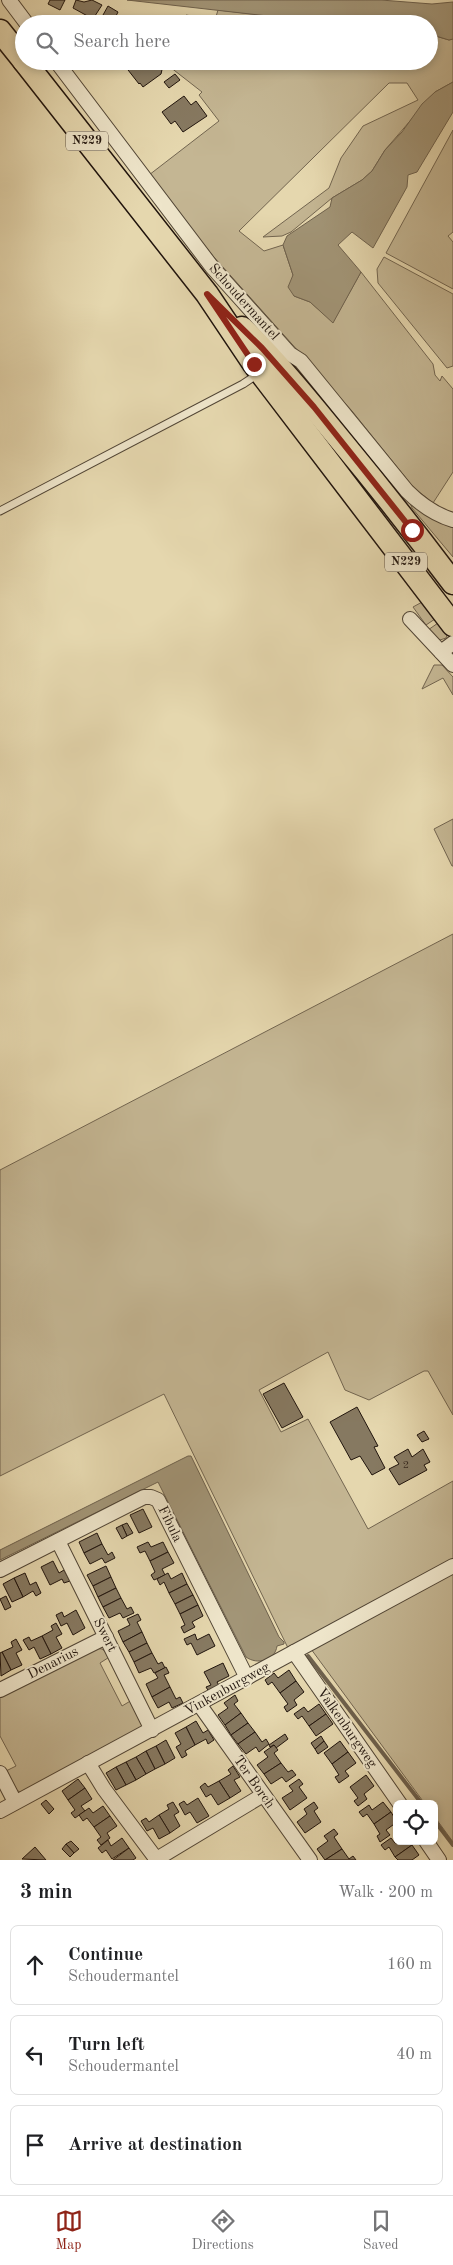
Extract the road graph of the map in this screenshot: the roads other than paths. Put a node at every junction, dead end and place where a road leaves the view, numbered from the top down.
1 (9, 0) edge
2 (20, 15) edge
3 (0, 31) edge
4 (15, 50) edge
5 (32, 70) edge
6 (62, 70) edge
7 (216, 287) junction
8 (260, 372) junction
9 (0, 511) edge
10 (453, 520) edge
11 (453, 583) edge
12 (410, 619) dead end
13 (453, 625) edge
14 (453, 643) edge
15 (441, 652) junction
16 (453, 665) edge
17 (58, 1541) junction
18 (453, 1566) edge
19 (0, 1570) edge
20 (106, 1636) junction
21 (294, 1652) junction
22 (247, 1678) junction
23 (0, 1690) edge
24 (199, 1704) junction
25 (152, 1730) junction
26 (88, 1763) junction
27 (0, 1773) edge
28 (263, 1795) junction
29 (8, 1796) edge
30 (397, 1800) edge
31 (0, 1811) edge
32 (429, 1845) edge
33 (156, 1860) edge
34 (310, 1860) edge
35 (439, 1860) edge

1 - 2 street
3 - 4 main road, Schoudermantel / N229
5 - 7 main road, Schoudermantel / N229
6 - 7 street, Schoudermantel
7 - 8 main road, Schoudermantel / N229
7 - 10 street, Schoudermantel
7 - 11 main road, Schoudermantel / N229
8 - 9 lane
8 - 13 main road, Schoudermantel / N229
12 - 15 street
14 - 15 street
15 - 16 street
17 - 19 street, Fibula
17 - 20 street, Swert
17 - 22 street, Fibula
18 - 21 street, Vinkenburgweg
20 - 23 street, Denarius
20 - 25 street, Swert
21 - 22 street, Vinkenburgweg
21 - 30 street, Valkenburgweg
22 - 24 street, Vinkenburgweg
24 - 25 street, Vinkenburgweg
24 - 28 street, Ter Borch
25 - 26 street, Vinkenburgweg
26 - 29 street, Vinkenburgweg
26 - 33 street
27 - 29 street
28 - 33 street
28 - 34 street, Ter Borch
29 - 31 street, Vinkenburgweg
32 - 35 street

